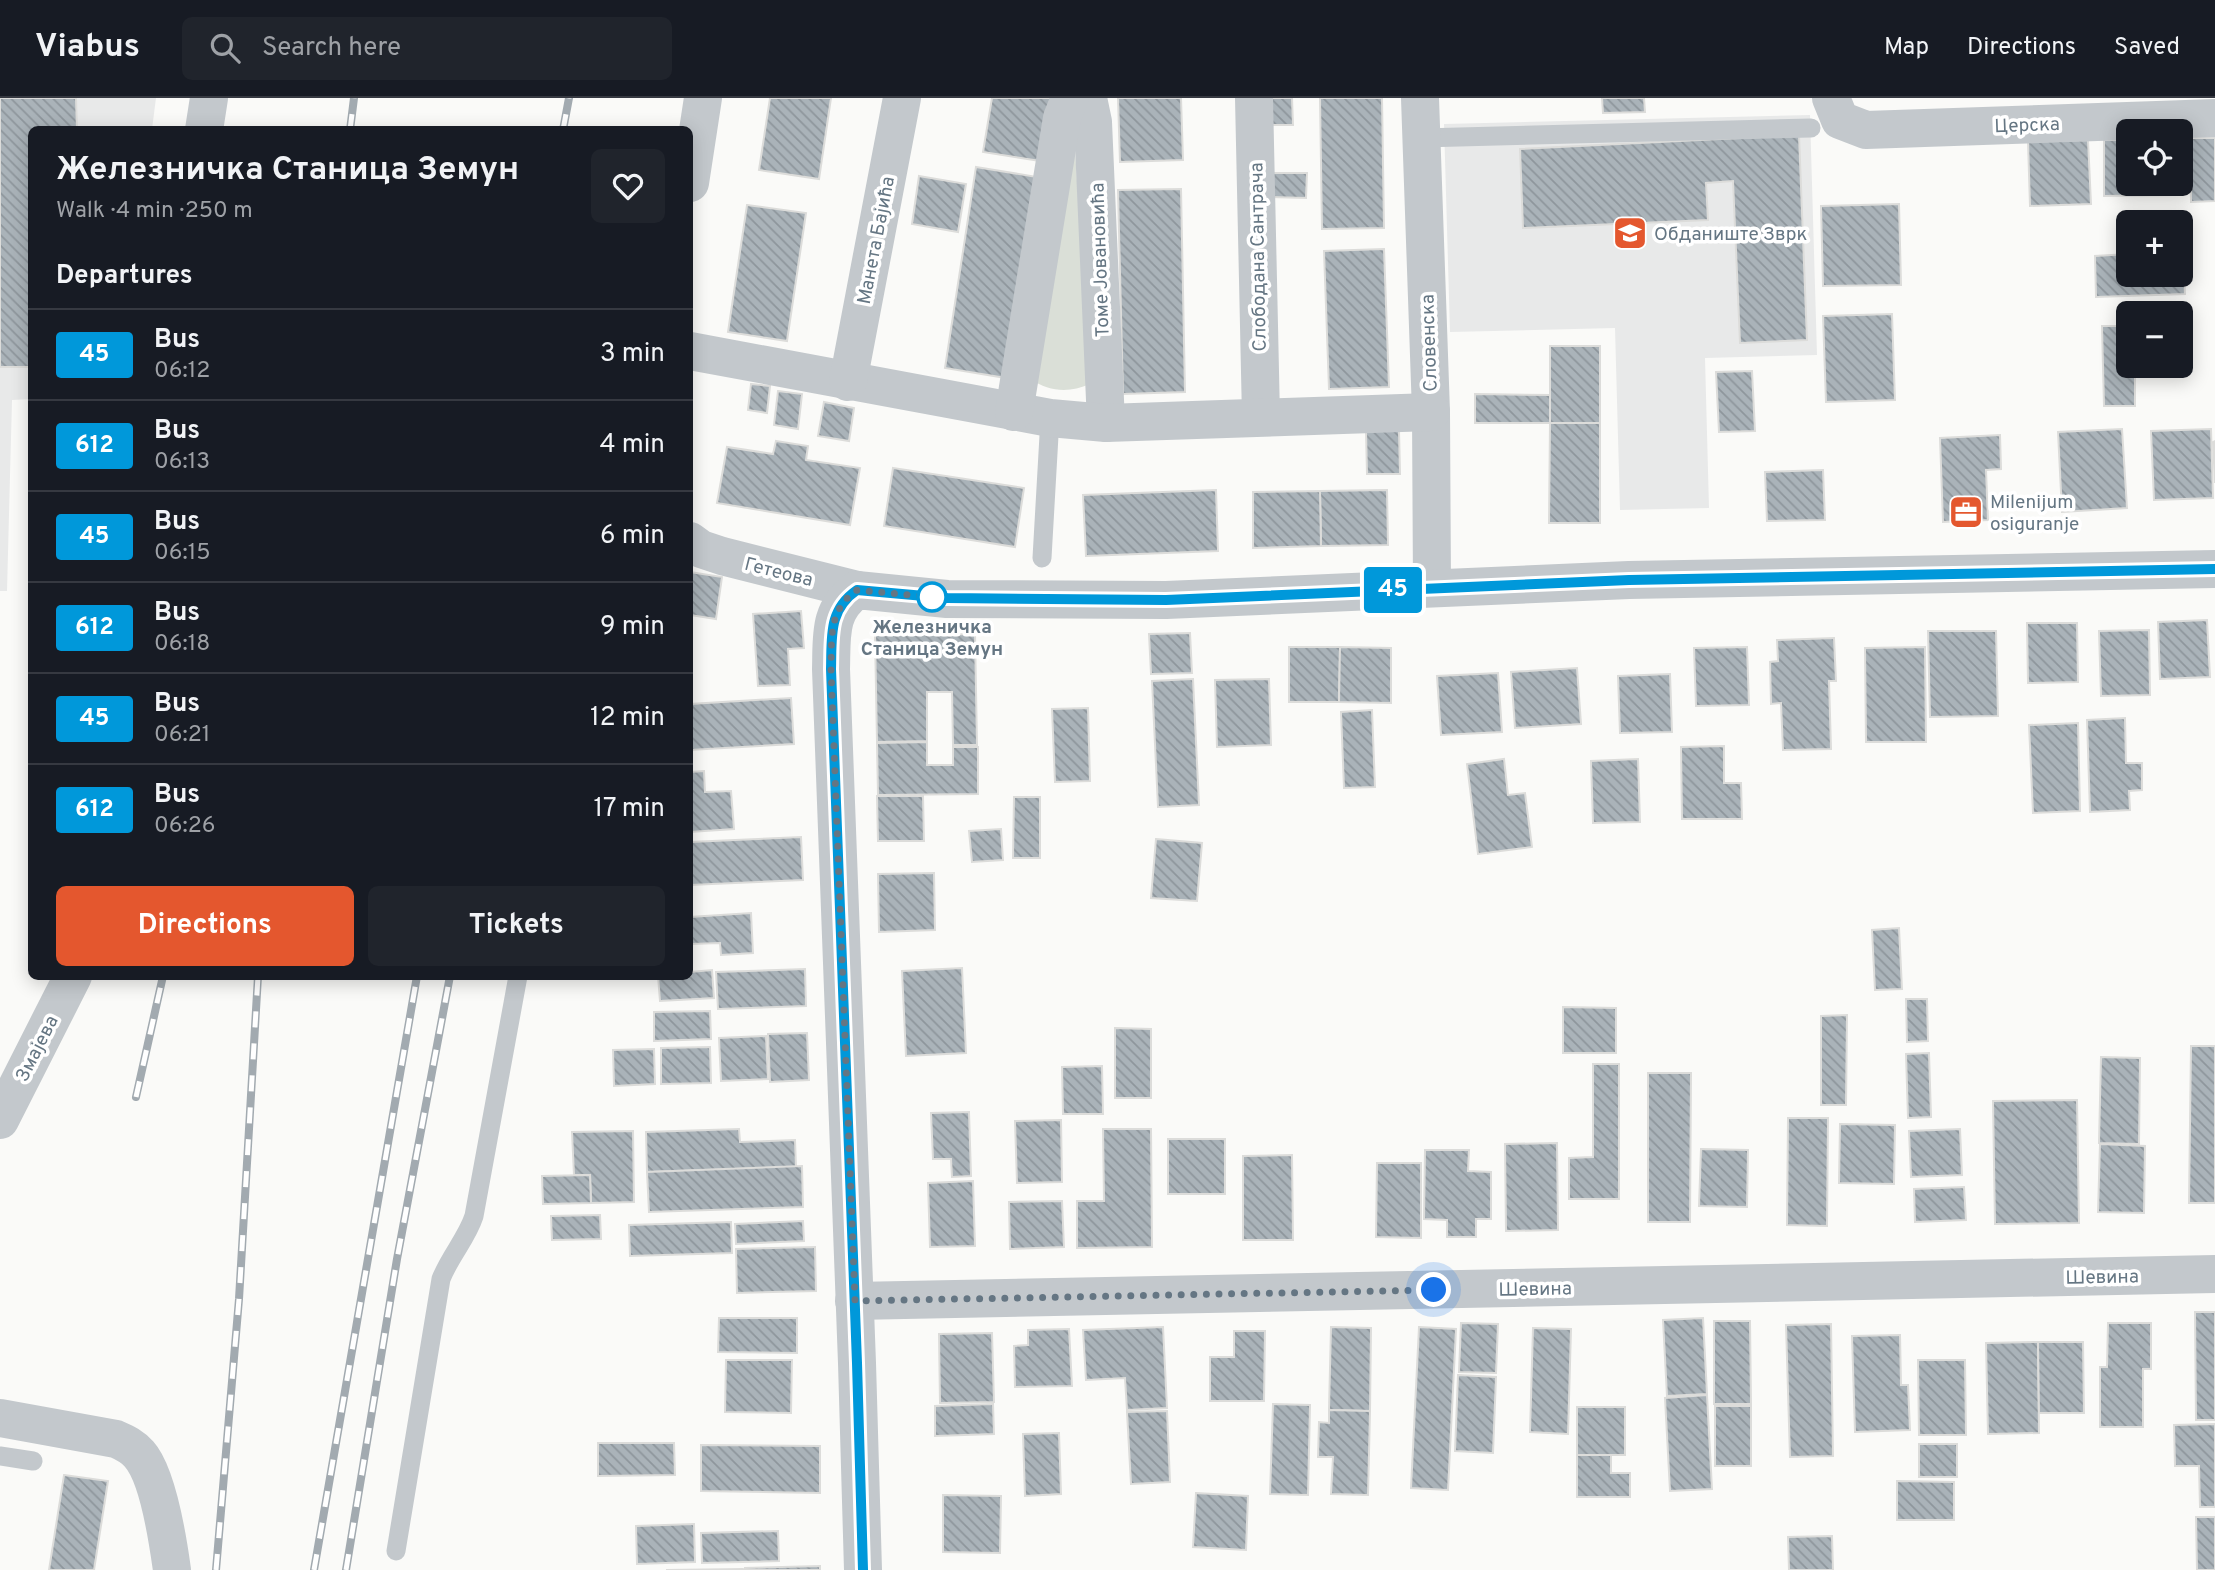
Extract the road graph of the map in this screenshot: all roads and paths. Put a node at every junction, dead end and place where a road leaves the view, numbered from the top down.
1 (209, 98) edge
2 (703, 98) edge
3 (902, 98) edge
4 (1070, 98) edge
5 (1088, 98) edge
6 (1254, 98) edge
7 (1420, 98) edge
8 (1827, 115) edge
9 (2215, 118) edge
10 (205, 126) edge
11 (1421, 138) junction
12 (693, 163) edge
13 (693, 352) edge
14 (848, 382) junction
15 (1431, 412) junction
16 (1032, 415) junction
17 (1261, 417) junction
18 (1106, 423) junction
19 (693, 543) edge
20 (1042, 558) dead end
21 (2215, 569) edge
22 (1432, 589) junction
23 (857, 590) junction
24 (71, 980) edge
25 (517, 980) edge
26 (0, 1120) edge
27 (2215, 1274) edge
28 (855, 1301) junction
29 (0, 1418) edge
30 (0, 1456) edge
31 (33, 1461) dead end
32 (396, 1552) dead end
33 (172, 1570) edge
34 (863, 1570) edge

1 - 10 street
2 - 12 street
3 - 14 street, Манета Бајића
4 - 16 street
5 - 18 street, Томе Јовановића
6 - 17 street, Слободана Сантрача
7 - 11 street, Словенска
8 - 9 street, Церска
8 - 11 lane
11 - 15 street, Словенска
13 - 14 street
14 - 16 street
15 - 17 street
15 - 22 street, Словенска
16 - 18 street
16 - 20 lane
17 - 18 street
19 - 23 street, Гетеова
21 - 22 street, Гетеова
22 - 23 street, Гетеова
23 - 28 street
24 - 26 street, Змајева
25 - 32 lane
27 - 28 street, Шевина
28 - 34 street
29 - 33 street
30 - 31 lane

